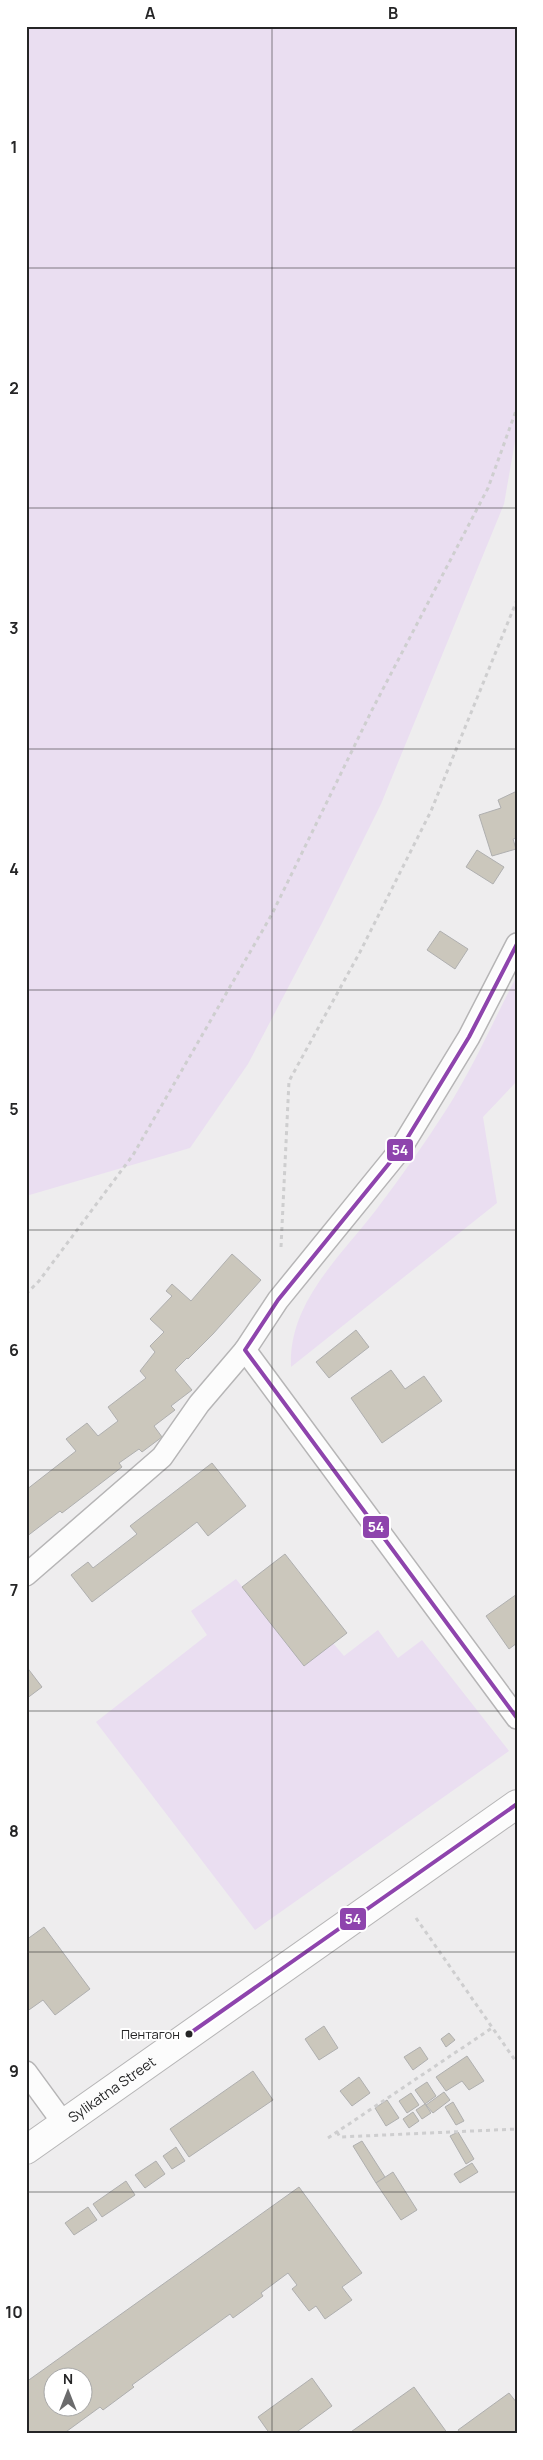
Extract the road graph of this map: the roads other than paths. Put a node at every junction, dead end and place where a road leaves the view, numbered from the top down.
1 (517, 944) edge
2 (245, 1350) junction
3 (26, 1575) edge
4 (517, 1718) edge
5 (517, 1804) edge
6 (26, 2072) edge
7 (64, 2124) junction
8 (26, 2150) edge

1 - 2 lane
2 - 3 lane
2 - 4 lane
5 - 7 street, Sylikatna Street
6 - 7 lane
7 - 8 street, Sylikatna Street

